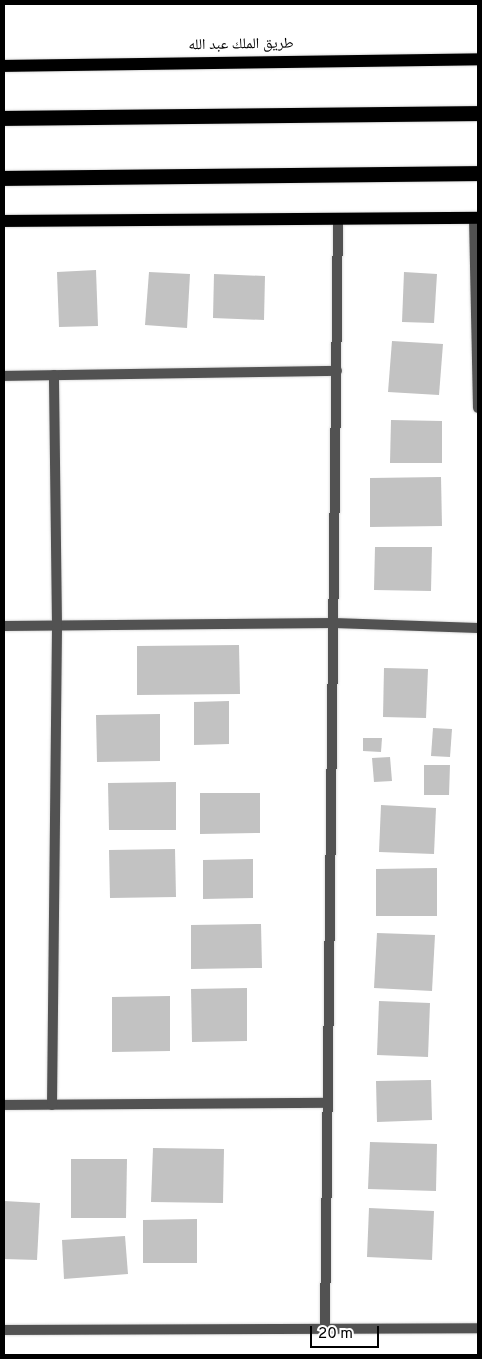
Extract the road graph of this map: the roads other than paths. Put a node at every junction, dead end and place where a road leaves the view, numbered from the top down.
1 (478, 59) edge
2 (4, 66) edge
3 (477, 113) edge
4 (4, 118) edge
5 (476, 173) edge
6 (4, 178) edge
7 (476, 218) edge
8 (338, 219) junction
9 (4, 222) edge
10 (337, 371) junction
11 (54, 375) junction
12 (4, 376) edge
13 (478, 408) edge
14 (334, 623) junction
15 (4, 626) edge
16 (57, 626) junction
17 (478, 628) edge
18 (328, 1103) junction
19 (4, 1105) edge
20 (52, 1105) junction
21 (325, 1327) junction
22 (478, 1328) edge
23 (4, 1330) edge

1 - 2 main road, طريق الملك عبد الله
3 - 4 highway
5 - 6 highway
7 - 8 main road
7 - 13 street
8 - 9 main road
8 - 10 street
10 - 11 street
10 - 14 street
11 - 12 street
11 - 16 street
14 - 16 street
14 - 17 street
14 - 18 street
15 - 16 street
16 - 20 street
18 - 20 street
18 - 21 street
19 - 20 street
21 - 22 street
21 - 23 street

